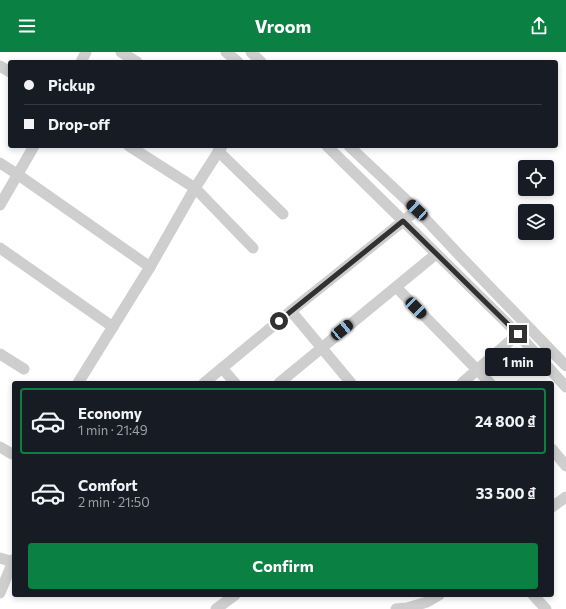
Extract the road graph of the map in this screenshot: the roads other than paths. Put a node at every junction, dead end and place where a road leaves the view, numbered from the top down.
1 (121, 52) edge
2 (226, 52) edge
3 (251, 52) edge
4 (133, 60) edge
5 (236, 60) edge
6 (259, 60) edge
7 (33, 148) edge
8 (132, 148) edge
9 (329, 148) edge
10 (351, 148) edge
11 (220, 149) edge
12 (0, 163) edge
13 (17, 174) junction
14 (195, 188) junction
15 (0, 205) edge
16 (417, 210) junction
17 (283, 214) dead end
18 (403, 221) junction
19 (0, 248) edge
20 (253, 248) dead end
21 (436, 254) junction
22 (150, 268) junction
23 (396, 287) junction
24 (291, 311) junction
25 (113, 327) junction
26 (518, 334) junction
27 (321, 348) junction
28 (0, 354) edge
29 (566, 366) edge
30 (222, 368) junction
31 (24, 369) dead end
32 (477, 370) junction
33 (79, 381) edge
34 (206, 381) edge
35 (233, 381) edge
36 (280, 381) edge
37 (349, 381) edge
38 (464, 381) edge
39 (488, 381) edge
40 (566, 387) edge
41 (0, 447) edge
42 (554, 451) edge
43 (12, 454) dead end
44 (566, 466) edge
45 (566, 497) edge
46 (554, 506) edge
47 (0, 558) edge
48 (12, 561) edge
49 (12, 563) edge
50 (0, 593) edge
51 (232, 597) edge
52 (436, 597) edge
53 (535, 597) edge
54 (216, 609) edge
55 (396, 609) edge
56 (546, 609) edge

1 - 4 street
2 - 5 street
3 - 6 street
7 - 13 street
8 - 14 street
9 - 18 street
10 - 16 street
11 - 14 street
11 - 17 street
12 - 13 street
13 - 15 street
13 - 22 street
14 - 20 street
14 - 22 street
16 - 18 street
16 - 29 street
18 - 21 street
18 - 24 street
19 - 25 street
21 - 23 street
21 - 26 street
22 - 25 street
23 - 27 street
23 - 32 street
24 - 27 street
24 - 30 street
25 - 33 street
26 - 32 street
26 - 40 street
27 - 36 street
27 - 37 street
28 - 31 street
30 - 34 street
30 - 35 street
32 - 38 street
32 - 39 street
41 - 43 street
42 - 44 street
45 - 46 street
47 - 48 street
49 - 50 street
51 - 54 street
52 - 55 street
53 - 56 street

